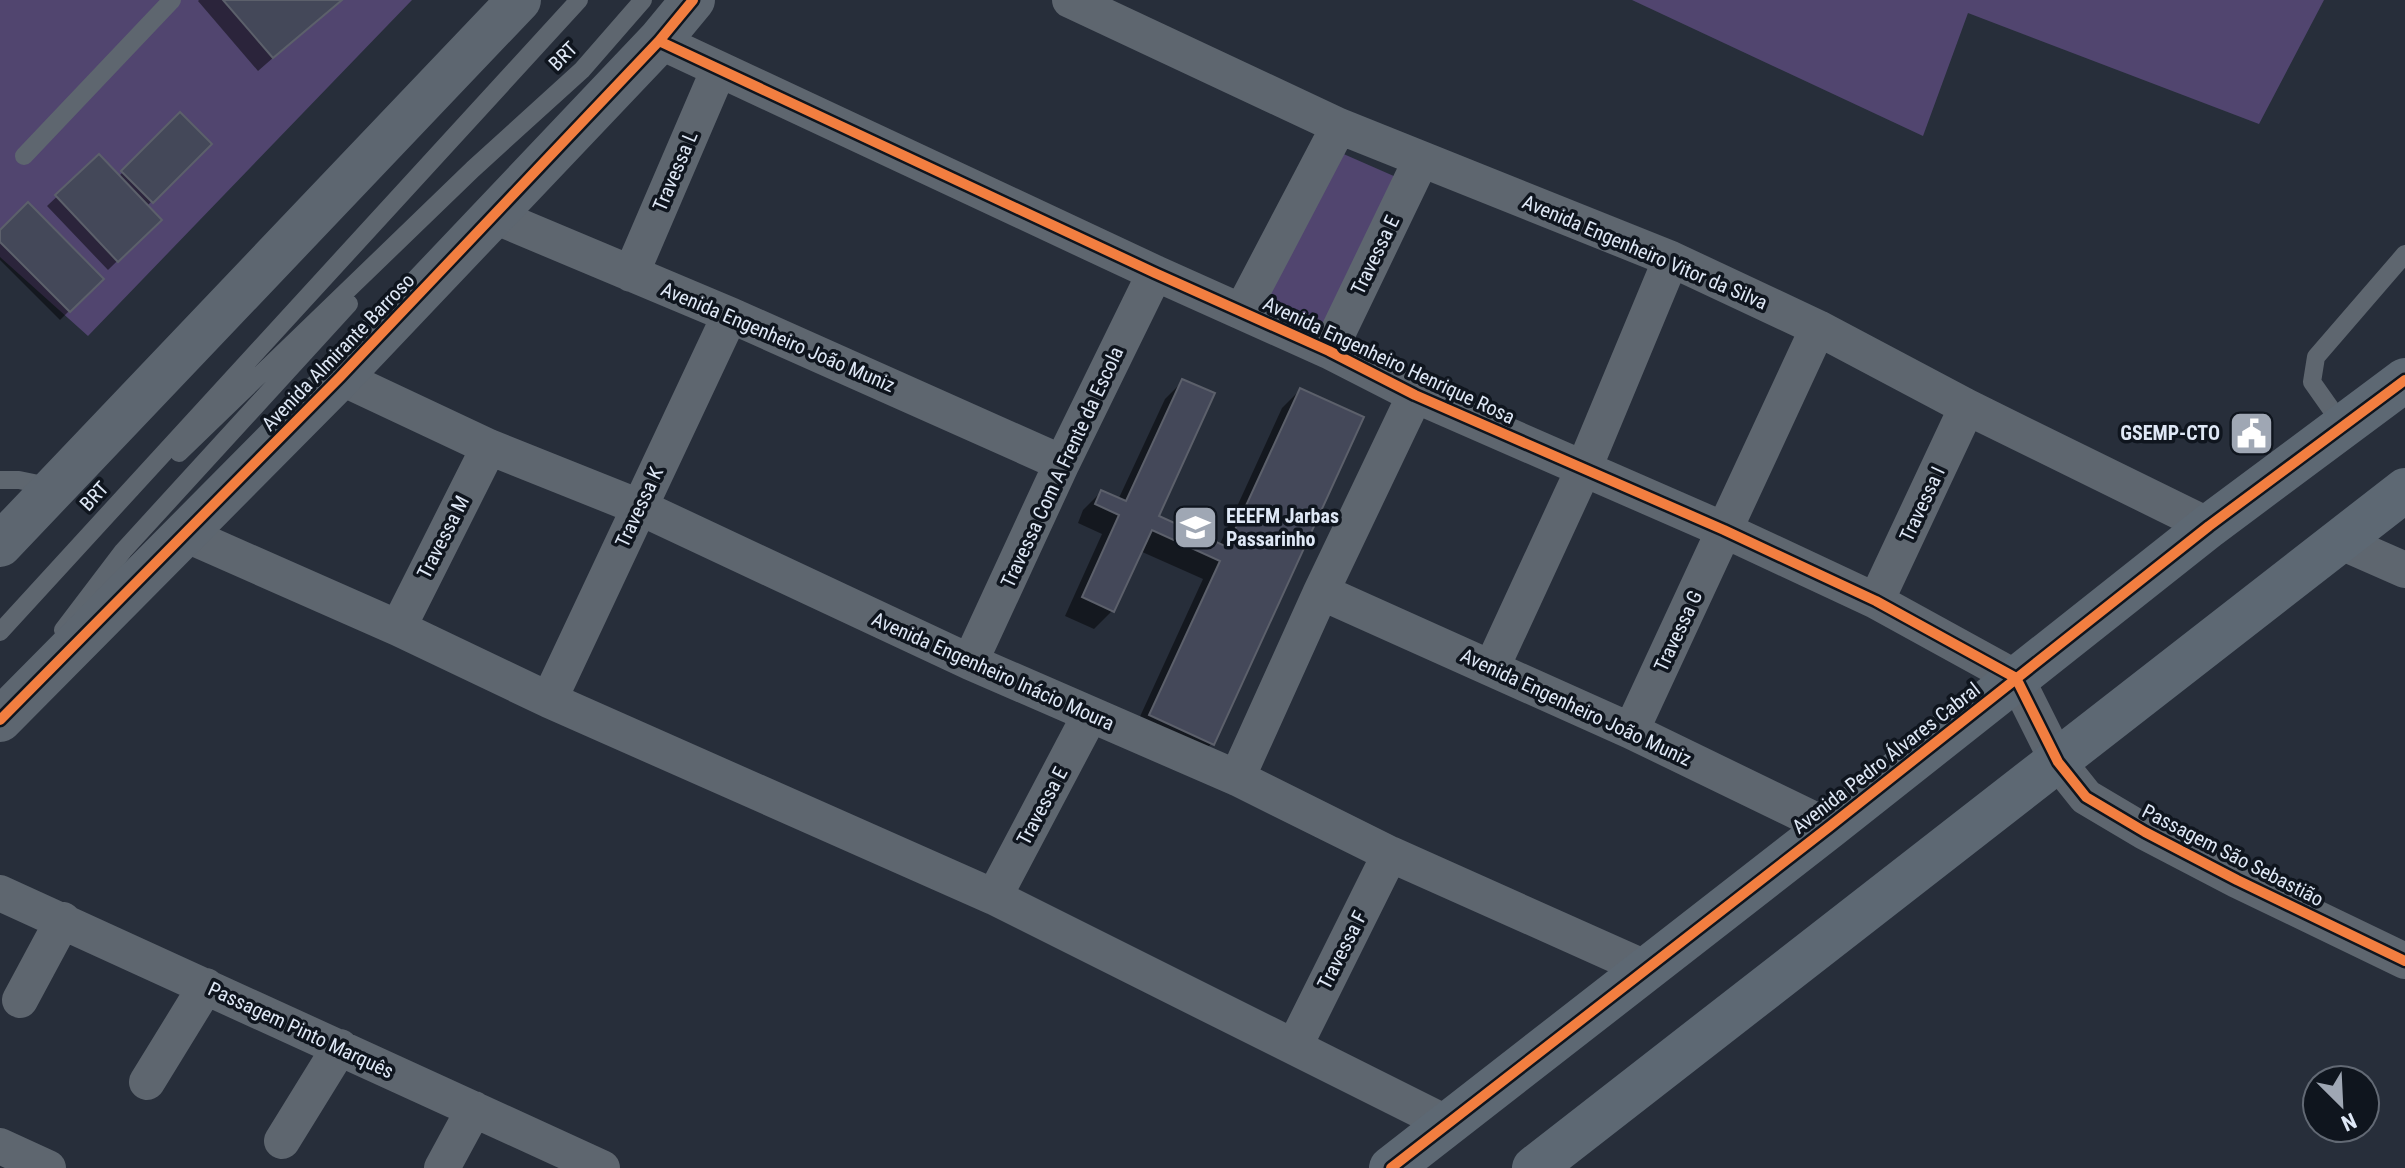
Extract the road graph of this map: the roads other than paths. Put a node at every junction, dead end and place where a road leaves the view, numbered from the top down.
1 (172, 0) edge
2 (519, 0) edge
3 (579, 0) edge
4 (643, 0) edge
5 (693, 0) edge
6 (1070, 0) edge
7 (659, 41) junction
8 (719, 69) junction
9 (1339, 126) junction
10 (24, 156) dead end
11 (1421, 160) junction
12 (473, 169) junction
13 (492, 215) junction
14 (2405, 254) edge
15 (1671, 259) junction
16 (1155, 273) junction
17 (631, 274) junction
18 (1242, 311) junction
19 (730, 315) junction
20 (1818, 328) junction
21 (1329, 351) junction
22 (340, 377) junction
23 (2405, 380) edge
24 (1415, 395) junction
25 (1967, 407) junction
26 (2343, 426) junction
27 (489, 447) junction
28 (1062, 463) junction
29 (1584, 468) junction
30 (0, 480) edge
31 (56, 487) junction
32 (2405, 490) edge
33 (639, 507) junction
34 (2209, 526) junction
35 (1724, 530) junction
36 (185, 534) junction
37 (2339, 541) junction
38 (0, 545) edge
39 (2405, 570) edge
40 (44, 583) junction
41 (1321, 592) junction
42 (1876, 601) junction
43 (398, 628) junction
44 (0, 632) edge
45 (970, 662) junction
46 (1492, 667) junction
47 (2016, 678) junction
48 (549, 700) junction
49 (0, 712) edge
50 (1090, 715) junction
51 (0, 720) edge
52 (1631, 731) junction
53 (2058, 762) junction
54 (1237, 778) junction
55 (1829, 827) junction
56 (1390, 854) junction
57 (0, 893) edge
58 (994, 897) junction
59 (63, 920) junction
60 (2405, 961) edge
61 (1645, 968) junction
62 (206, 986) junction
63 (20, 1000) dead end
64 (340, 1047) junction
65 (1294, 1047) junction
66 (147, 1082) dead end
67 (474, 1109) junction
68 (1448, 1124) junction
69 (282, 1141) dead end
70 (0, 1146) edge
71 (1549, 1165) edge
72 (48, 1168) edge
73 (442, 1168) edge
74 (602, 1168) edge
75 (1391, 1168) edge

1 - 10 lane
2 - 31 highway
3 - 40 lane, BRT
4 - 12 lane, BRT
5 - 7 highway, Avenida Almirante Barroso
6 - 9 street, Avenida Engenheiro Vitor da Silva
7 - 8 street, Avenida Engenheiro Henrique Rosa
7 - 13 highway, Avenida Almirante Barroso
8 - 16 street, Avenida Engenheiro Henrique Rosa
8 - 17 street, Travessa L
9 - 11 street, Avenida Engenheiro Vitor da Silva
9 - 18 street
11 - 15 street, Avenida Engenheiro Vitor da Silva
11 - 21 street, Travessa E
12 - 40 lane, BRT
12 - 49 lane, BRT
13 - 17 street, Avenida Engenheiro João Muniz
13 - 22 highway, Avenida Almirante Barroso
14 - 26 lane
15 - 20 street, Avenida Engenheiro Vitor da Silva
15 - 29 street
16 - 18 street, Avenida Engenheiro Henrique Rosa
16 - 28 street, Travessa Com A Frente da Escola
17 - 19 street, Avenida Engenheiro João Muniz
18 - 21 street, Avenida Engenheiro Henrique Rosa
19 - 28 street, Avenida Engenheiro João Muniz
19 - 33 street, Travessa K
20 - 25 street, Avenida Engenheiro Vitor da Silva
20 - 35 street, Travessa G
21 - 24 street, Avenida Engenheiro Henrique Rosa
22 - 27 street, Avenida Engenheiro Inácio Moura
22 - 36 highway, Avenida Almirante Barroso
23 - 26 main road, Avenida Pedro Álvares Cabral
24 - 29 street, Avenida Engenheiro Henrique Rosa
24 - 41 street
25 - 34 street, Avenida Engenheiro Vitor da Silva
25 - 42 street, Travessa I
26 - 34 main road, Avenida Pedro Álvares Cabral
27 - 33 street, Avenida Engenheiro Inácio Moura
27 - 43 street, Travessa M
28 - 45 street, Travessa Com A Frente da Escola
29 - 35 street, Avenida Engenheiro Henrique Rosa
29 - 46 street
30 - 31 lane
31 - 38 highway
32 - 37 main road
33 - 45 street, Avenida Engenheiro Inácio Moura
33 - 48 street, Travessa K
34 - 47 main road, Avenida Pedro Álvares Cabral
35 - 42 street, Avenida Engenheiro Henrique Rosa
35 - 52 street, Travessa G
36 - 43 street
36 - 51 highway, Avenida Almirante Barroso
37 - 39 street
37 - 53 main road
40 - 44 lane
41 - 46 street, Avenida Engenheiro João Muniz
41 - 54 street
42 - 47 street, Avenida Engenheiro Henrique Rosa
43 - 48 street
45 - 50 street, Avenida Engenheiro Inácio Moura
46 - 52 street, Avenida Engenheiro João Muniz
47 - 53 street
47 - 55 main road, Avenida Pedro Álvares Cabral
48 - 58 street
50 - 54 street, Avenida Engenheiro Inácio Moura
50 - 58 street, Travessa E
52 - 55 street, Avenida Engenheiro João Muniz
53 - 60 street, Passagem São Sebastião
53 - 71 main road
54 - 56 street, Avenida Engenheiro Inácio Moura
55 - 61 main road, Avenida Pedro Álvares Cabral
56 - 61 street, Avenida Engenheiro Inácio Moura
56 - 65 street, Travessa F
57 - 59 street, Passagem Pinto Marquês
58 - 65 street
59 - 62 street, Passagem Pinto Marquês
59 - 63 street
61 - 68 main road, Avenida Pedro Álvares Cabral
62 - 64 street, Passagem Pinto Marquês
62 - 66 street
64 - 67 street, Passagem Pinto Marquês
64 - 69 street
65 - 68 street
67 - 73 street
67 - 74 street, Passagem Pinto Marquês
68 - 75 main road, Avenida Pedro Álvares Cabral
70 - 72 street

